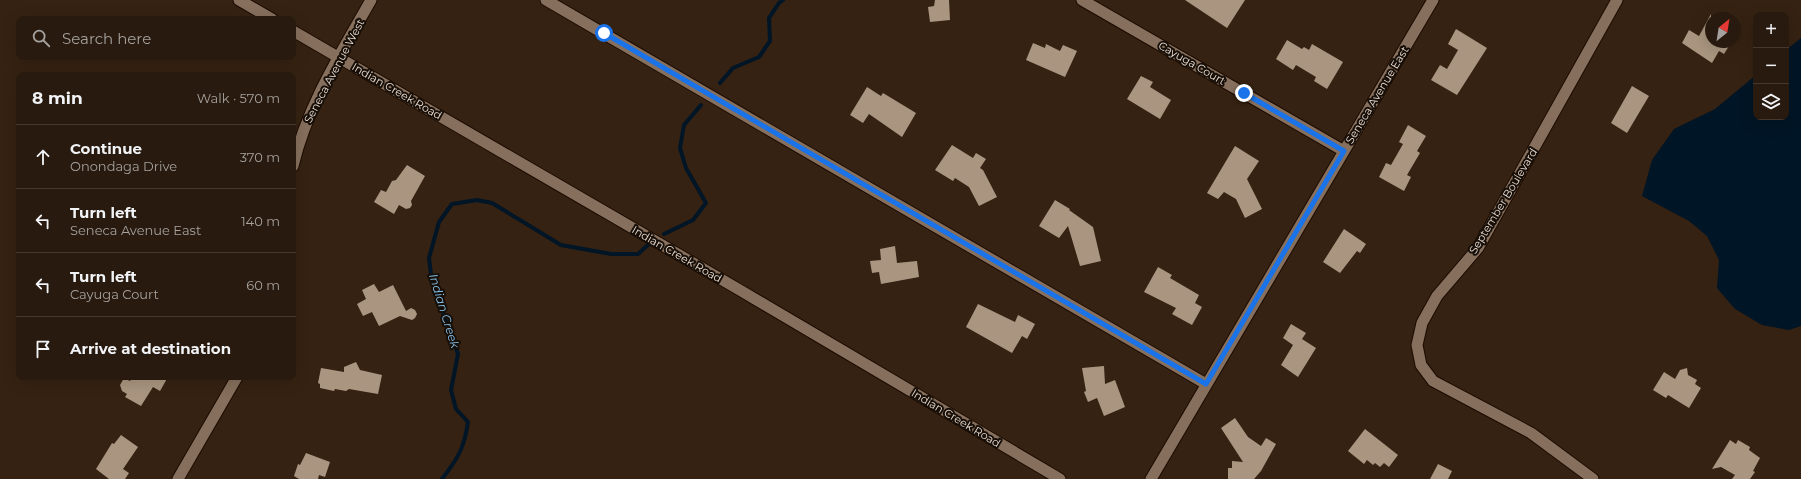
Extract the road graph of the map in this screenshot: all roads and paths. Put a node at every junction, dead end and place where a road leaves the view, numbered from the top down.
1 (239, 0) edge
2 (372, 0) edge
3 (546, 0) edge
4 (1082, 0) edge
5 (1433, 0) edge
6 (1617, 0) edge
7 (267, 16) edge
8 (296, 33) edge
9 (338, 57) junction
10 (1344, 151) junction
11 (296, 156) edge
12 (235, 380) edge
13 (1206, 384) junction
14 (178, 479) edge
15 (1060, 479) edge
16 (1151, 479) edge
17 (1593, 479) edge

1 - 7 street
2 - 9 street, Seneca Avenue West
3 - 13 street
4 - 10 street, Cayuga Court
5 - 10 street, Seneca Avenue East
6 - 17 street, September Boulevard
8 - 9 street, Indian Creek Road
9 - 11 street, Seneca Avenue West
9 - 15 street, Indian Creek Road
10 - 13 street, Seneca Avenue East
12 - 14 street
13 - 16 street, Seneca Avenue East

